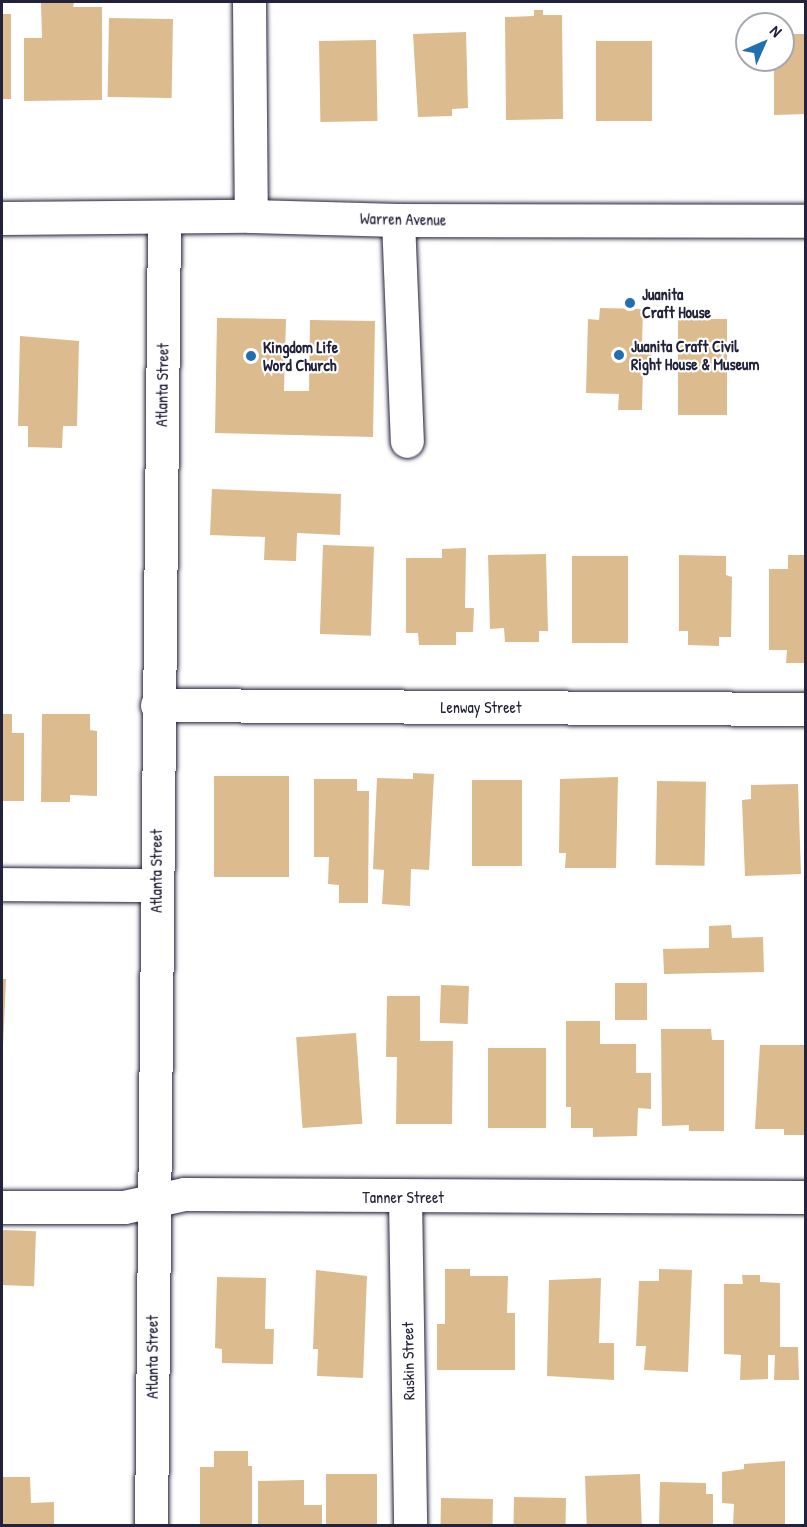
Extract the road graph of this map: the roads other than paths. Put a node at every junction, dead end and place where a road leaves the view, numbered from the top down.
1 (249, 2) edge
2 (251, 216) junction
3 (164, 217) junction
4 (2, 218) edge
5 (398, 220) junction
6 (806, 221) edge
7 (407, 441) dead end
8 (157, 705) junction
9 (806, 709) edge
10 (2, 884) edge
11 (156, 885) junction
12 (405, 1197) junction
13 (806, 1197) edge
14 (153, 1199) junction
15 (2, 1207) edge
16 (151, 1526) edge
17 (411, 1526) edge

1 - 2 street
2 - 3 street, Warren Avenue
2 - 5 street, Warren Avenue
3 - 4 street, Warren Avenue
3 - 8 street, Atlanta Street
5 - 6 street, Warren Avenue
5 - 7 street
8 - 9 street, Lenway Street
8 - 11 street, Atlanta Street
10 - 11 street
11 - 14 street, Atlanta Street
12 - 13 street, Tanner Street
12 - 14 street, Tanner Street
12 - 17 street, Ruskin Street
14 - 15 street, Tanner Street
14 - 16 street, Atlanta Street

